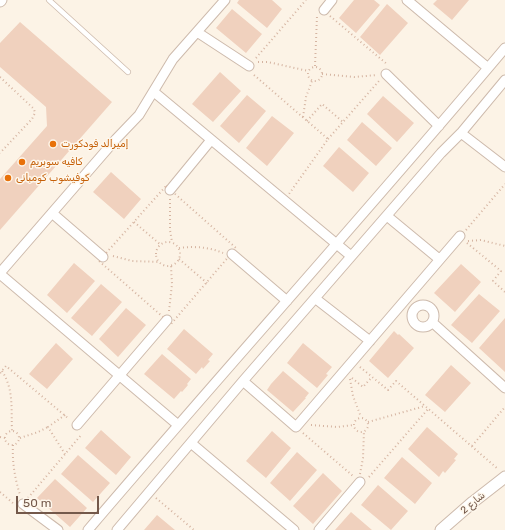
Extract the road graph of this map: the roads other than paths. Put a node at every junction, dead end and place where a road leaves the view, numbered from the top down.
1 (49, 0) edge
2 (225, 0) edge
3 (332, 0) edge
4 (407, 0) edge
5 (320, 10) road end
6 (198, 32) junction
7 (505, 48) edge
8 (250, 66) road end
9 (488, 68) junction
10 (128, 72) dead end
11 (386, 74) road end
12 (505, 80) edge
13 (154, 92) junction
14 (439, 126) junction
15 (461, 133) junction
16 (211, 140) junction
17 (505, 167) edge
18 (170, 190) road end
19 (52, 213) junction
20 (387, 216) junction
21 (460, 236) road end
22 (336, 244) junction
23 (104, 255) road end
24 (231, 255) road end
25 (351, 256) junction
26 (439, 259) junction
27 (0, 273) edge
28 (316, 299) junction
29 (403, 300) junction
30 (287, 301) junction
31 (415, 308) junction
32 (166, 320) road end
33 (432, 322) junction
34 (370, 341) junction
35 (120, 376) junction
36 (243, 381) junction
37 (505, 388) edge
38 (178, 425) junction
39 (77, 426) road end
40 (191, 443) junction
41 (502, 473) edge
42 (360, 481) road end
43 (23, 504) road end
44 (58, 530) edge
45 (88, 530) edge
46 (116, 530) edge
47 (294, 530) edge
48 (319, 530) edge
49 (441, 530) edge

1 - 10 lane
2 - 6 street
3 - 5 street
4 - 9 street
6 - 8 street
6 - 13 street
7 - 9 street
9 - 14 street
11 - 14 street
12 - 15 street
13 - 16 street
13 - 19 street
14 - 22 street
15 - 17 street
15 - 20 street
16 - 18 street
16 - 22 street
19 - 23 street
19 - 27 street
20 - 25 street
20 - 26 street
21 - 26 street
22 - 25 street
22 - 30 street
24 - 30 street
25 - 28 street
26 - 29 street
27 - 35 street
28 - 34 street
28 - 36 street
29 - 31 street
29 - 34 street
30 - 38 street
31 - 33 street
31 - 33 street
32 - 35 street
33 - 37 street
34 - 36 street
35 - 38 street
35 - 39 street
36 - 40 street
38 - 45 street
40 - 46 street
40 - 47 street
41 - 49 street, شارع 2
42 - 48 street
43 - 44 street

